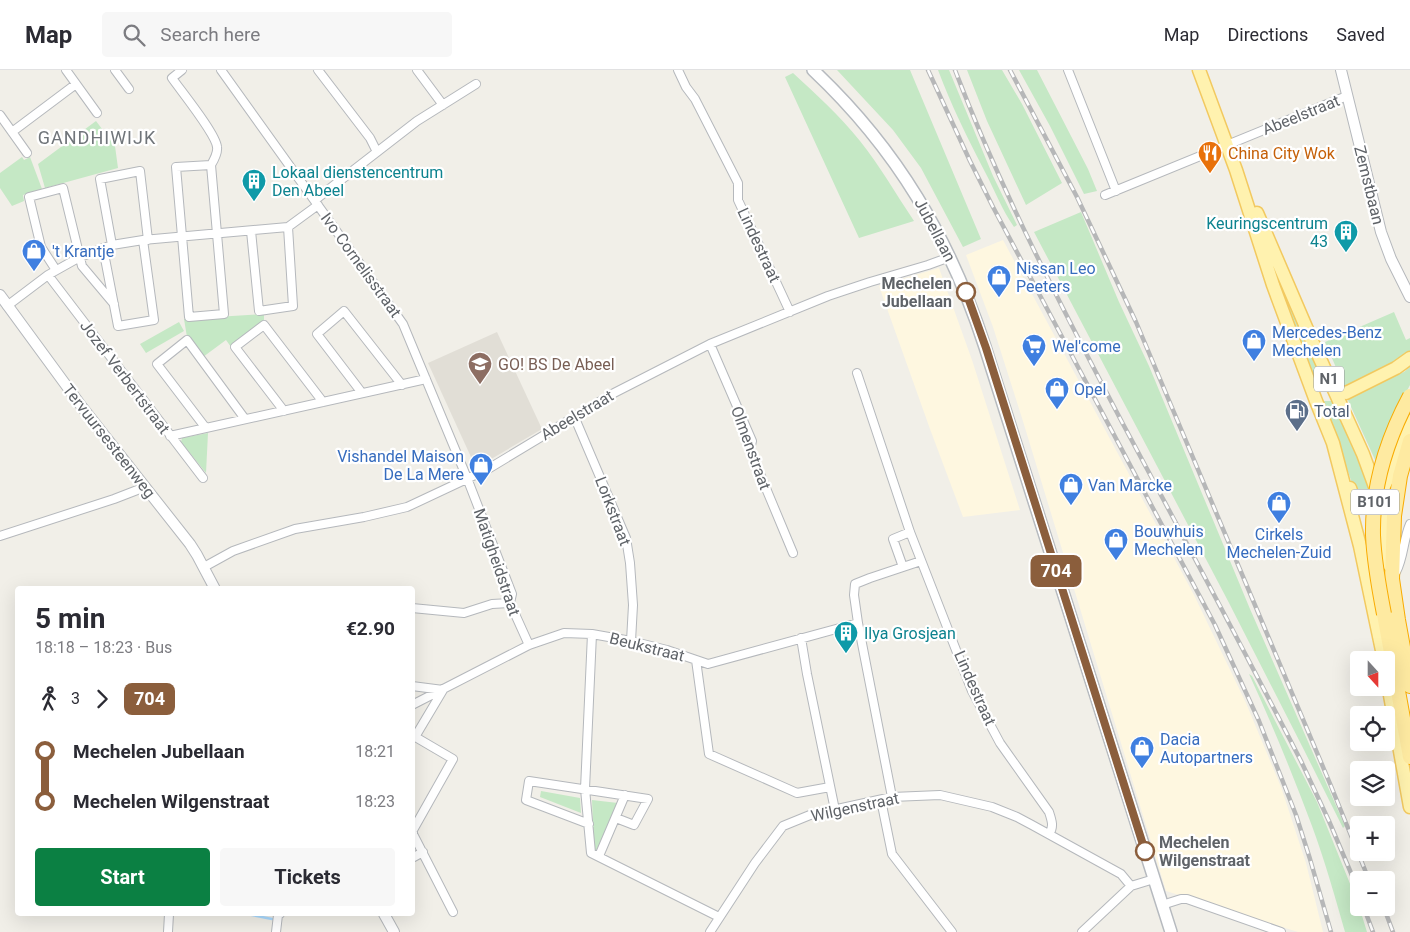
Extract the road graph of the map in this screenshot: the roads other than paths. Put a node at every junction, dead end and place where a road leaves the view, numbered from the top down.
1 (66, 70) edge
2 (115, 70) edge
3 (182, 70) edge
4 (221, 70) edge
5 (318, 70) edge
6 (417, 70) edge
7 (678, 70) edge
8 (813, 70) edge
9 (1068, 70) edge
10 (1199, 70) edge
11 (1341, 70) edge
12 (76, 84) junction
13 (476, 84) dead end
14 (129, 88) dead end
15 (1347, 96) junction
16 (442, 105) junction
17 (97, 113) dead end
18 (0, 115) edge
19 (12, 132) junction
20 (1227, 146) junction
21 (377, 152) junction
22 (28, 153) dead end
23 (212, 165) junction
24 (1116, 191) junction
25 (1105, 195) dead end
26 (316, 203) junction
27 (288, 227) junction
28 (251, 231) junction
29 (217, 234) junction
30 (181, 237) junction
31 (146, 240) junction
32 (112, 245) junction
33 (103, 248) junction
34 (80, 257) junction
35 (950, 257) junction
36 (1274, 267) junction
37 (56, 270) junction
38 (48, 274) junction
39 (0, 295) edge
40 (1410, 297) edge
41 (114, 304) junction
42 (7, 306) junction
43 (790, 312) junction
44 (710, 344) junction
45 (1410, 358) edge
46 (857, 373) dead end
47 (426, 379) junction
48 (402, 385) junction
49 (1333, 387) junction
50 (362, 393) junction
51 (1410, 396) edge
52 (323, 402) junction
53 (284, 411) junction
54 (574, 416) junction
55 (245, 419) junction
56 (1410, 421) edge
57 (205, 427) junction
58 (170, 436) junction
59 (1410, 441) edge
60 (1333, 443) junction
61 (202, 478) dead end
62 (467, 478) junction
63 (144, 487) junction
64 (1378, 495) junction
65 (1410, 524) edge
66 (1383, 526) junction
67 (1356, 530) junction
68 (910, 532) junction
69 (0, 536) edge
70 (793, 553) dead end
71 (921, 561) junction
72 (204, 567) junction
73 (903, 567) junction
74 (1392, 579) junction
75 (214, 586) edge
76 (510, 603) junction
77 (415, 608) edge
78 (858, 623) junction
79 (592, 634) junction
80 (801, 638) junction
81 (632, 642) junction
82 (529, 645) junction
83 (1382, 651) edge
84 (696, 660) junction
85 (415, 686) edge
86 (1410, 686) edge
87 (443, 690) junction
88 (1390, 696) edge
89 (415, 704) edge
90 (415, 734) edge
91 (415, 737) edge
92 (1410, 757) edge
93 (830, 786) junction
94 (585, 789) junction
95 (625, 795) junction
96 (892, 797) junction
97 (881, 800) junction
98 (1410, 806) edge
99 (835, 810) junction
100 (616, 818) junction
101 (588, 824) junction
102 (415, 826) edge
103 (1049, 834) junction
104 (415, 838) edge
105 (423, 852) junction
106 (415, 856) edge
107 (599, 856) junction
108 (1154, 879) junction
109 (1131, 886) junction
110 (1162, 905) junction
111 (453, 912) dead end
112 (169, 916) edge
113 (385, 916) edge
114 (279, 917) edge
115 (719, 917) junction
116 (168, 932) edge
117 (276, 932) edge
118 (394, 932) edge
119 (710, 932) edge
120 (952, 932) edge
121 (1082, 932) edge
122 (1171, 932) edge
123 (1281, 932) edge

1 - 12 street
2 - 14 street
3 - 23 street
4 - 26 street, Ivo Cornelisstraat
5 - 21 street
6 - 16 street
7 - 43 street, Lindestraat
8 - 35 main road, Jubellaan
9 - 24 street
10 - 20 main road, N1
11 - 15 street, Zemstbaan
12 - 17 street
12 - 19 street
13 - 16 street
15 - 20 street, Abeelstraat
15 - 40 street, Zemstbaan
16 - 21 street
18 - 19 street
19 - 22 street
20 - 24 street, Abeelstraat
20 - 36 main road, N1
21 - 26 street
23 - 29 street
23 - 30 street
24 - 25 street, Abeelstraat
26 - 27 street
26 - 47 street, Ivo Cornelisstraat
27 - 28 street
27 - 28 street
28 - 29 street
29 - 30 street
29 - 30 street
30 - 31 street
31 - 32 street
31 - 32 street, Jozef Verbertstraat
31 - 41 street, Jozef Verbertstraat
32 - 33 street
33 - 34 street
33 - 41 street, Jozef Verbertstraat
34 - 37 street
34 - 37 street, Jozef Verbertstraat
34 - 41 street, Jozef Verbertstraat
35 - 43 street, Abeelstraat
35 - 108 main road, Jubellaan
36 - 49 main road, N1
36 - 60 main road, N1
37 - 38 street
38 - 42 street
38 - 58 street, Jozef Verbertstraat
39 - 42 street, Tervuursesteenweg
42 - 63 street, Tervuursesteenweg
43 - 44 street, Abeelstraat
44 - 54 street, Abeelstraat
44 - 70 street, Olmenstraat
45 - 49 main road
46 - 68 street, Lindestraat
47 - 48 street
47 - 62 street, Ivo Cornelisstraat
48 - 50 street
48 - 50 street
49 - 64 main road, N1
50 - 52 street
51 - 92 highway, B101, bridge
52 - 53 street
52 - 53 street
53 - 55 street
54 - 62 street, Abeelstraat
54 - 81 street, Lorkstraat
55 - 57 street
55 - 57 street
56 - 64 main road
57 - 58 street
58 - 61 street, Jozef Verbertstraat
59 - 74 highway, B101
60 - 64 main road
60 - 67 main road, N1
62 - 72 street, Abeelstraat
62 - 76 street, Matigheidstraat
63 - 69 street
63 - 72 street, Tervuursesteenweg
64 - 66 main road, N1
65 - 74 street
66 - 67 main road
66 - 74 main road, N1
67 - 83 main road, N1
68 - 71 street, Lindestraat
68 - 73 street
71 - 73 street
71 - 103 street, Lindestraat
72 - 75 street, Tervuursesteenweg
73 - 78 street
74 - 86 highway, B101
76 - 77 street
76 - 82 street, Matigheidstraat
78 - 80 street, Beukstraat
78 - 96 street
79 - 81 street, Beukstraat
79 - 82 street, Beukstraat
79 - 94 street
80 - 84 street, Beukstraat
80 - 93 street
81 - 84 street, Beukstraat
82 - 87 street, Beukstraat
84 - 93 street
85 - 87 street
87 - 89 street, Beukstraat
87 - 90 street
88 - 98 main road
91 - 102 street
93 - 99 street
94 - 95 street
94 - 101 street
94 - 101 street
95 - 100 street
95 - 100 street
96 - 97 street, Wilgenstraat
96 - 103 street, Wilgenstraat
97 - 99 street, Wilgenstraat
97 - 120 street
99 - 115 street, Wilgenstraat
100 - 107 street
101 - 107 street
103 - 109 street, Wilgenstraat
104 - 105 street
105 - 106 street
105 - 111 street
107 - 115 street
108 - 109 street
108 - 110 main road, Jubellaan
109 - 121 street
110 - 122 main road, Jubellaan
110 - 123 street
112 - 116 street
113 - 118 street
114 - 117 street
115 - 119 street, Wilgenstraat

